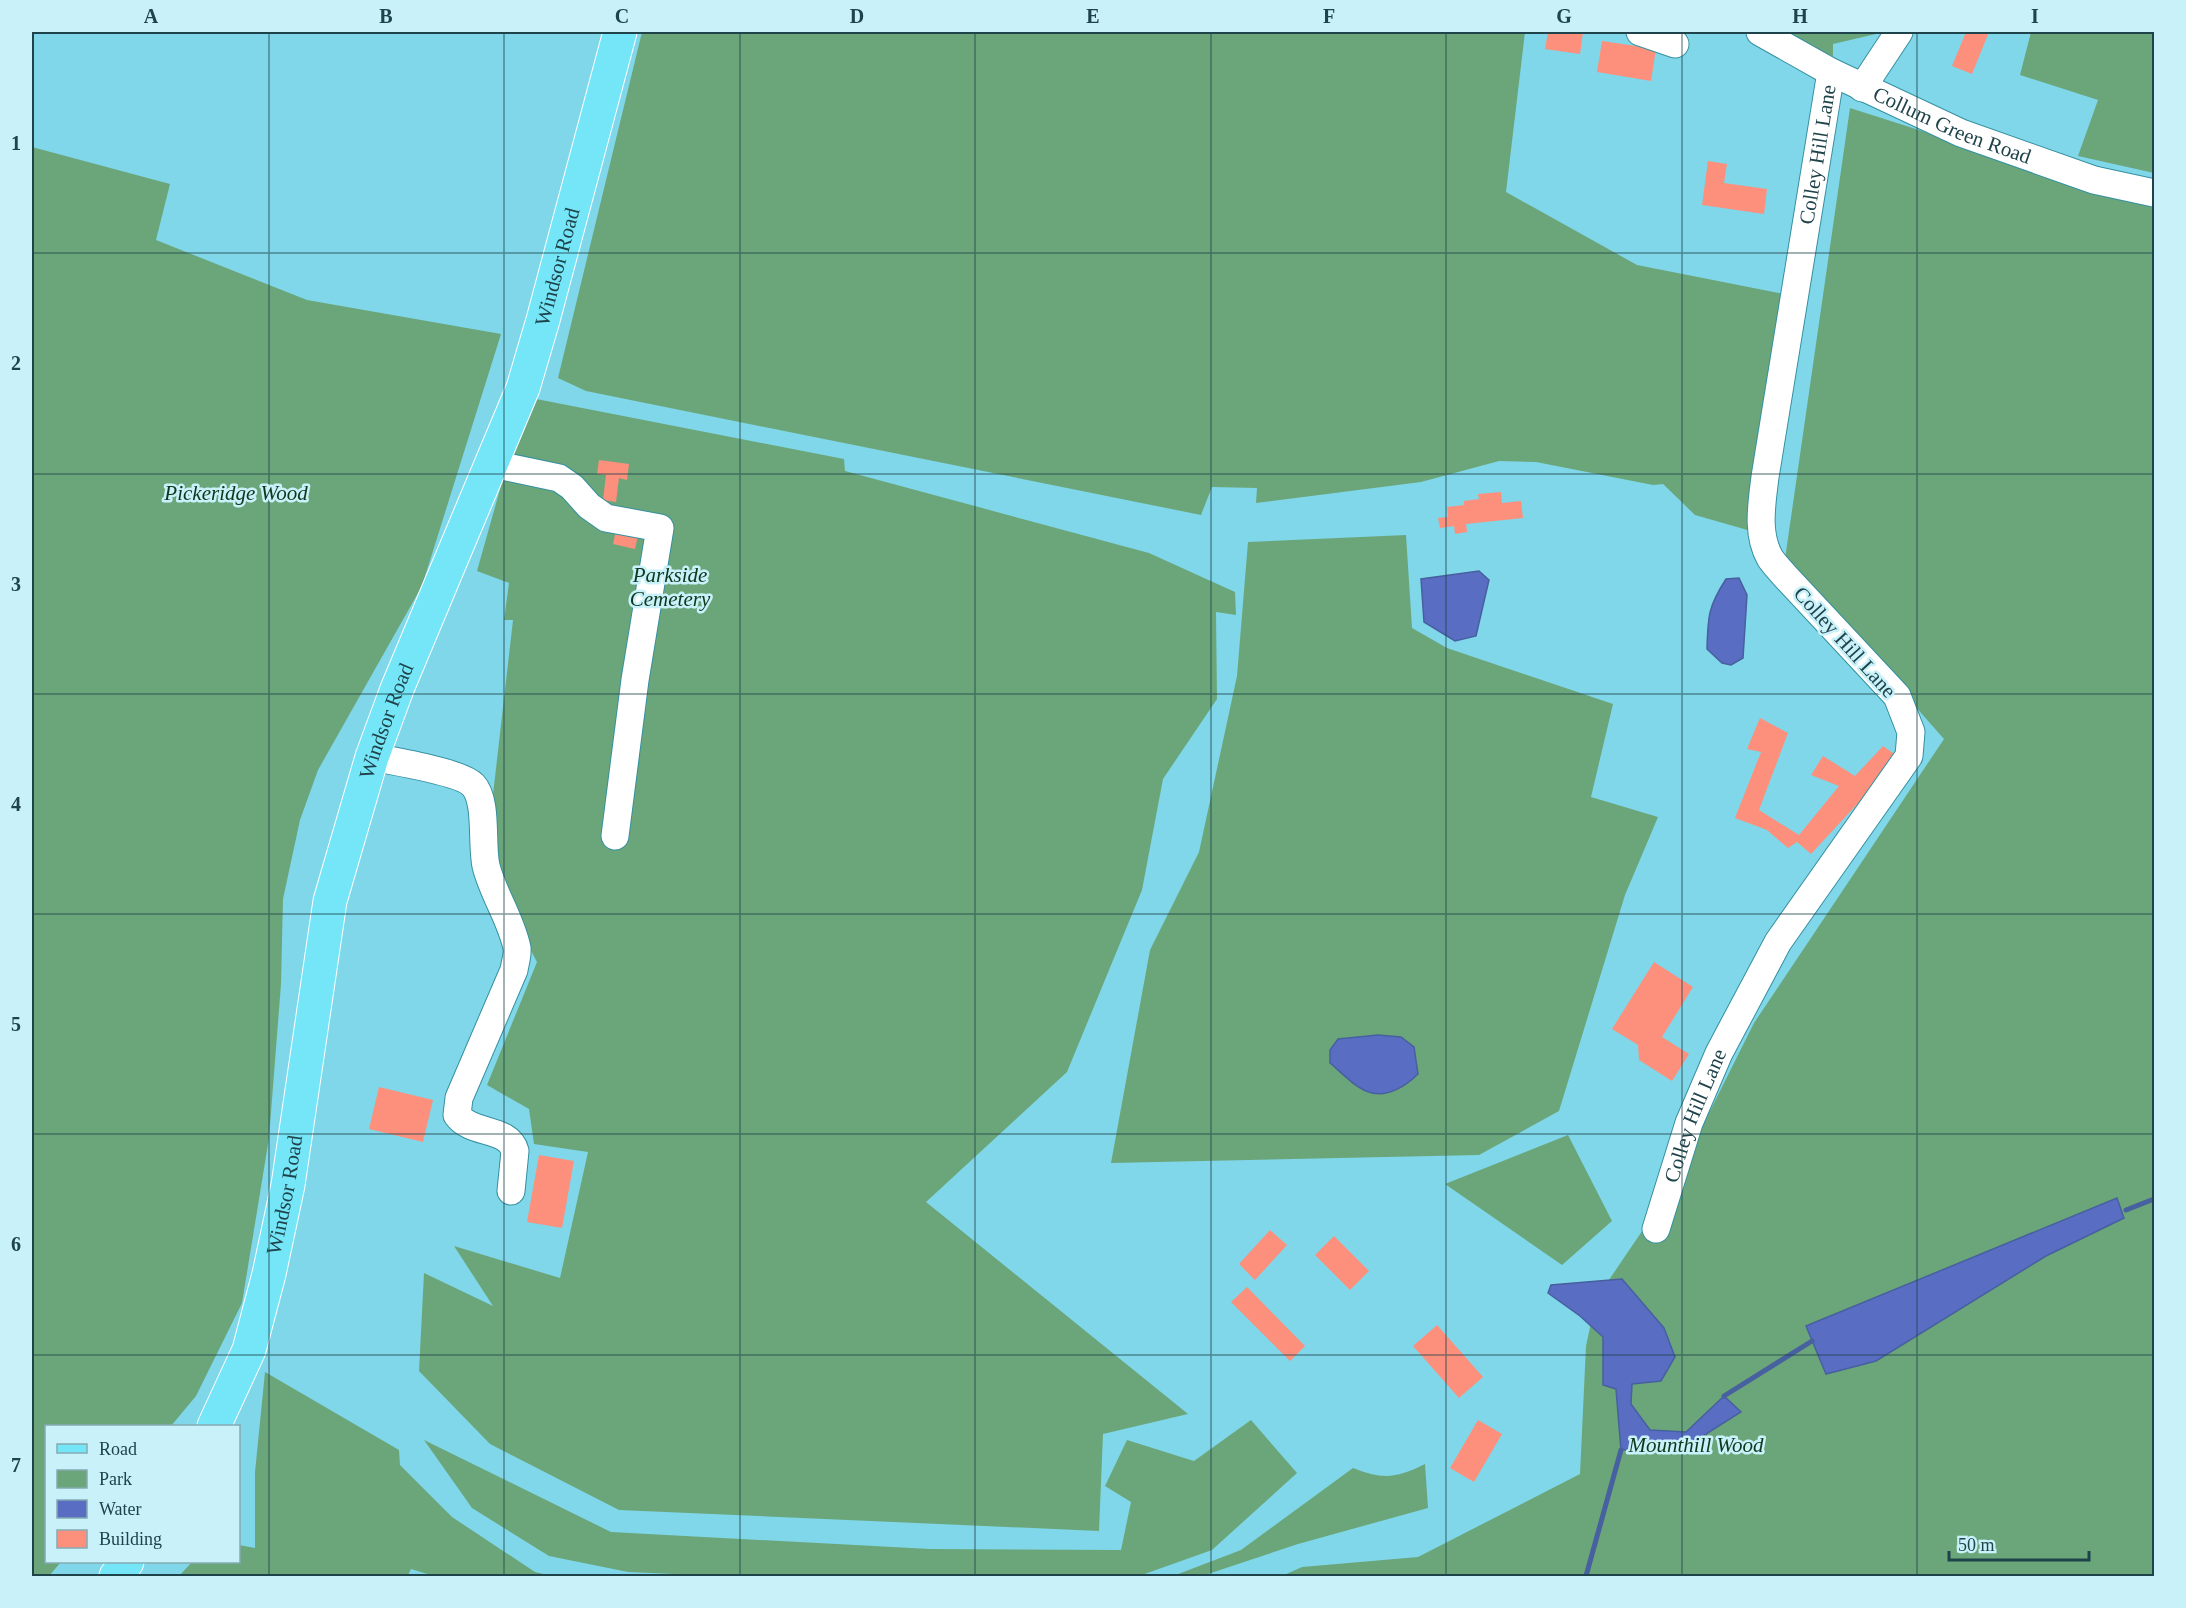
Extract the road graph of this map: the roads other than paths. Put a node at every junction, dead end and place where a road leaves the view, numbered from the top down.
1 (620, 32) edge
2 (1640, 32) edge
3 (1760, 32) edge
4 (1899, 32) edge
5 (1675, 44) dead end
6 (1831, 72) junction
7 (1862, 88) junction
8 (2154, 193) edge
9 (493, 464) junction
10 (372, 757) junction
11 (615, 836) dead end
12 (511, 1191) dead end
13 (1656, 1229) dead end
14 (214, 1425) edge
15 (126, 1563) edge
16 (116, 1576) edge

1 - 9 main road, Windsor Road
2 - 5 street
3 - 6 street, Collum Green Road
4 - 7 street
6 - 7 street, Collum Green Road
6 - 13 street, Colley Hill Lane
7 - 8 street, Collum Green Road
9 - 10 main road, Windsor Road
9 - 11 street
10 - 12 street
10 - 14 main road, Windsor Road
15 - 16 main road

